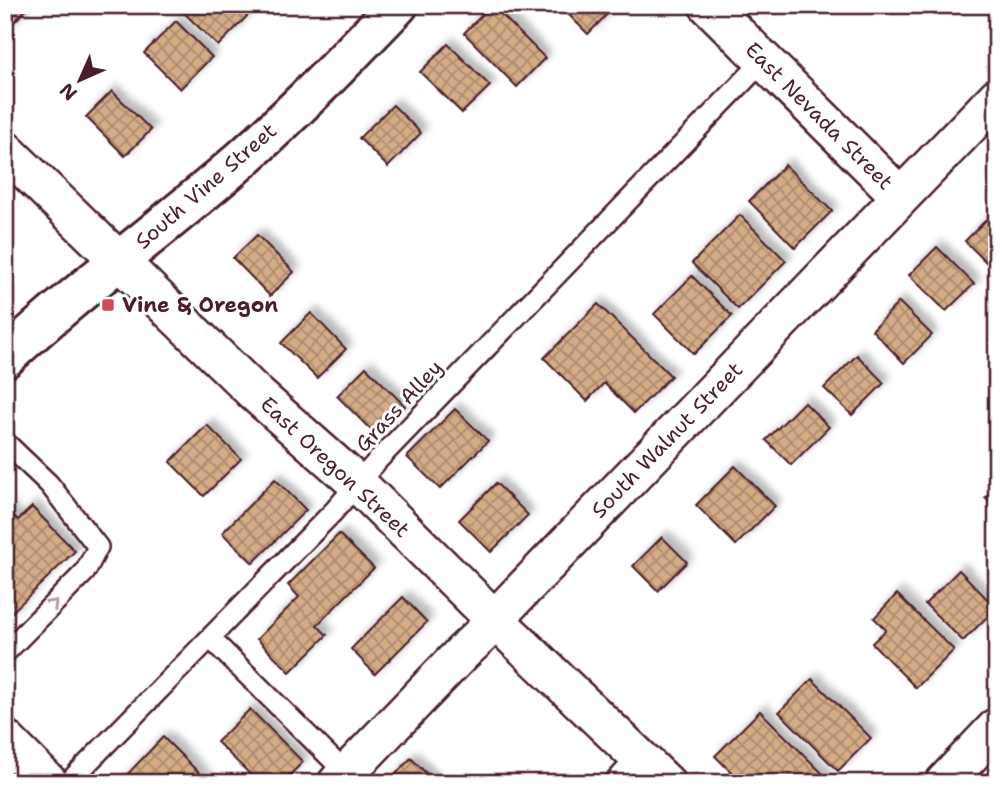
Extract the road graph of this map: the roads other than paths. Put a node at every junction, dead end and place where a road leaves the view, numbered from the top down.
1 (398, 5) edge
2 (708, 5) edge
3 (764, 60) junction
4 (997, 97) edge
5 (5, 150) edge
6 (900, 196) junction
7 (118, 261) junction
8 (5, 358) edge
9 (5, 442) edge
10 (359, 485) junction
11 (497, 620) junction
12 (211, 639) junction
13 (5, 653) edge
14 (997, 727) edge
15 (5, 739) edge
16 (626, 770) edge
17 (346, 780) edge
18 (49, 783) edge
19 (68, 783) edge
20 (666, 783) edge
21 (944, 783) edge

1 - 7 main road, South Vine Street
2 - 3 street, East Nevada Street
3 - 6 street, East Nevada Street
3 - 10 lane, Grass Alley
4 - 6 street, South Walnut Street
5 - 7 street, East Oregon Street
6 - 11 street, South Walnut Street
7 - 8 main road, South Vine Street
7 - 10 street, East Oregon Street
13 -> 9 lane
10 - 11 street, East Oregon Street
10 - 12 lane, Grass Alley
11 - 16 street, East Oregon Street
11 - 17 street, South Walnut Street
12 - 17 lane
12 - 19 lane, Grass Alley
14 - 21 street
15 - 18 street
16 - 20 street, East Oregon Street

